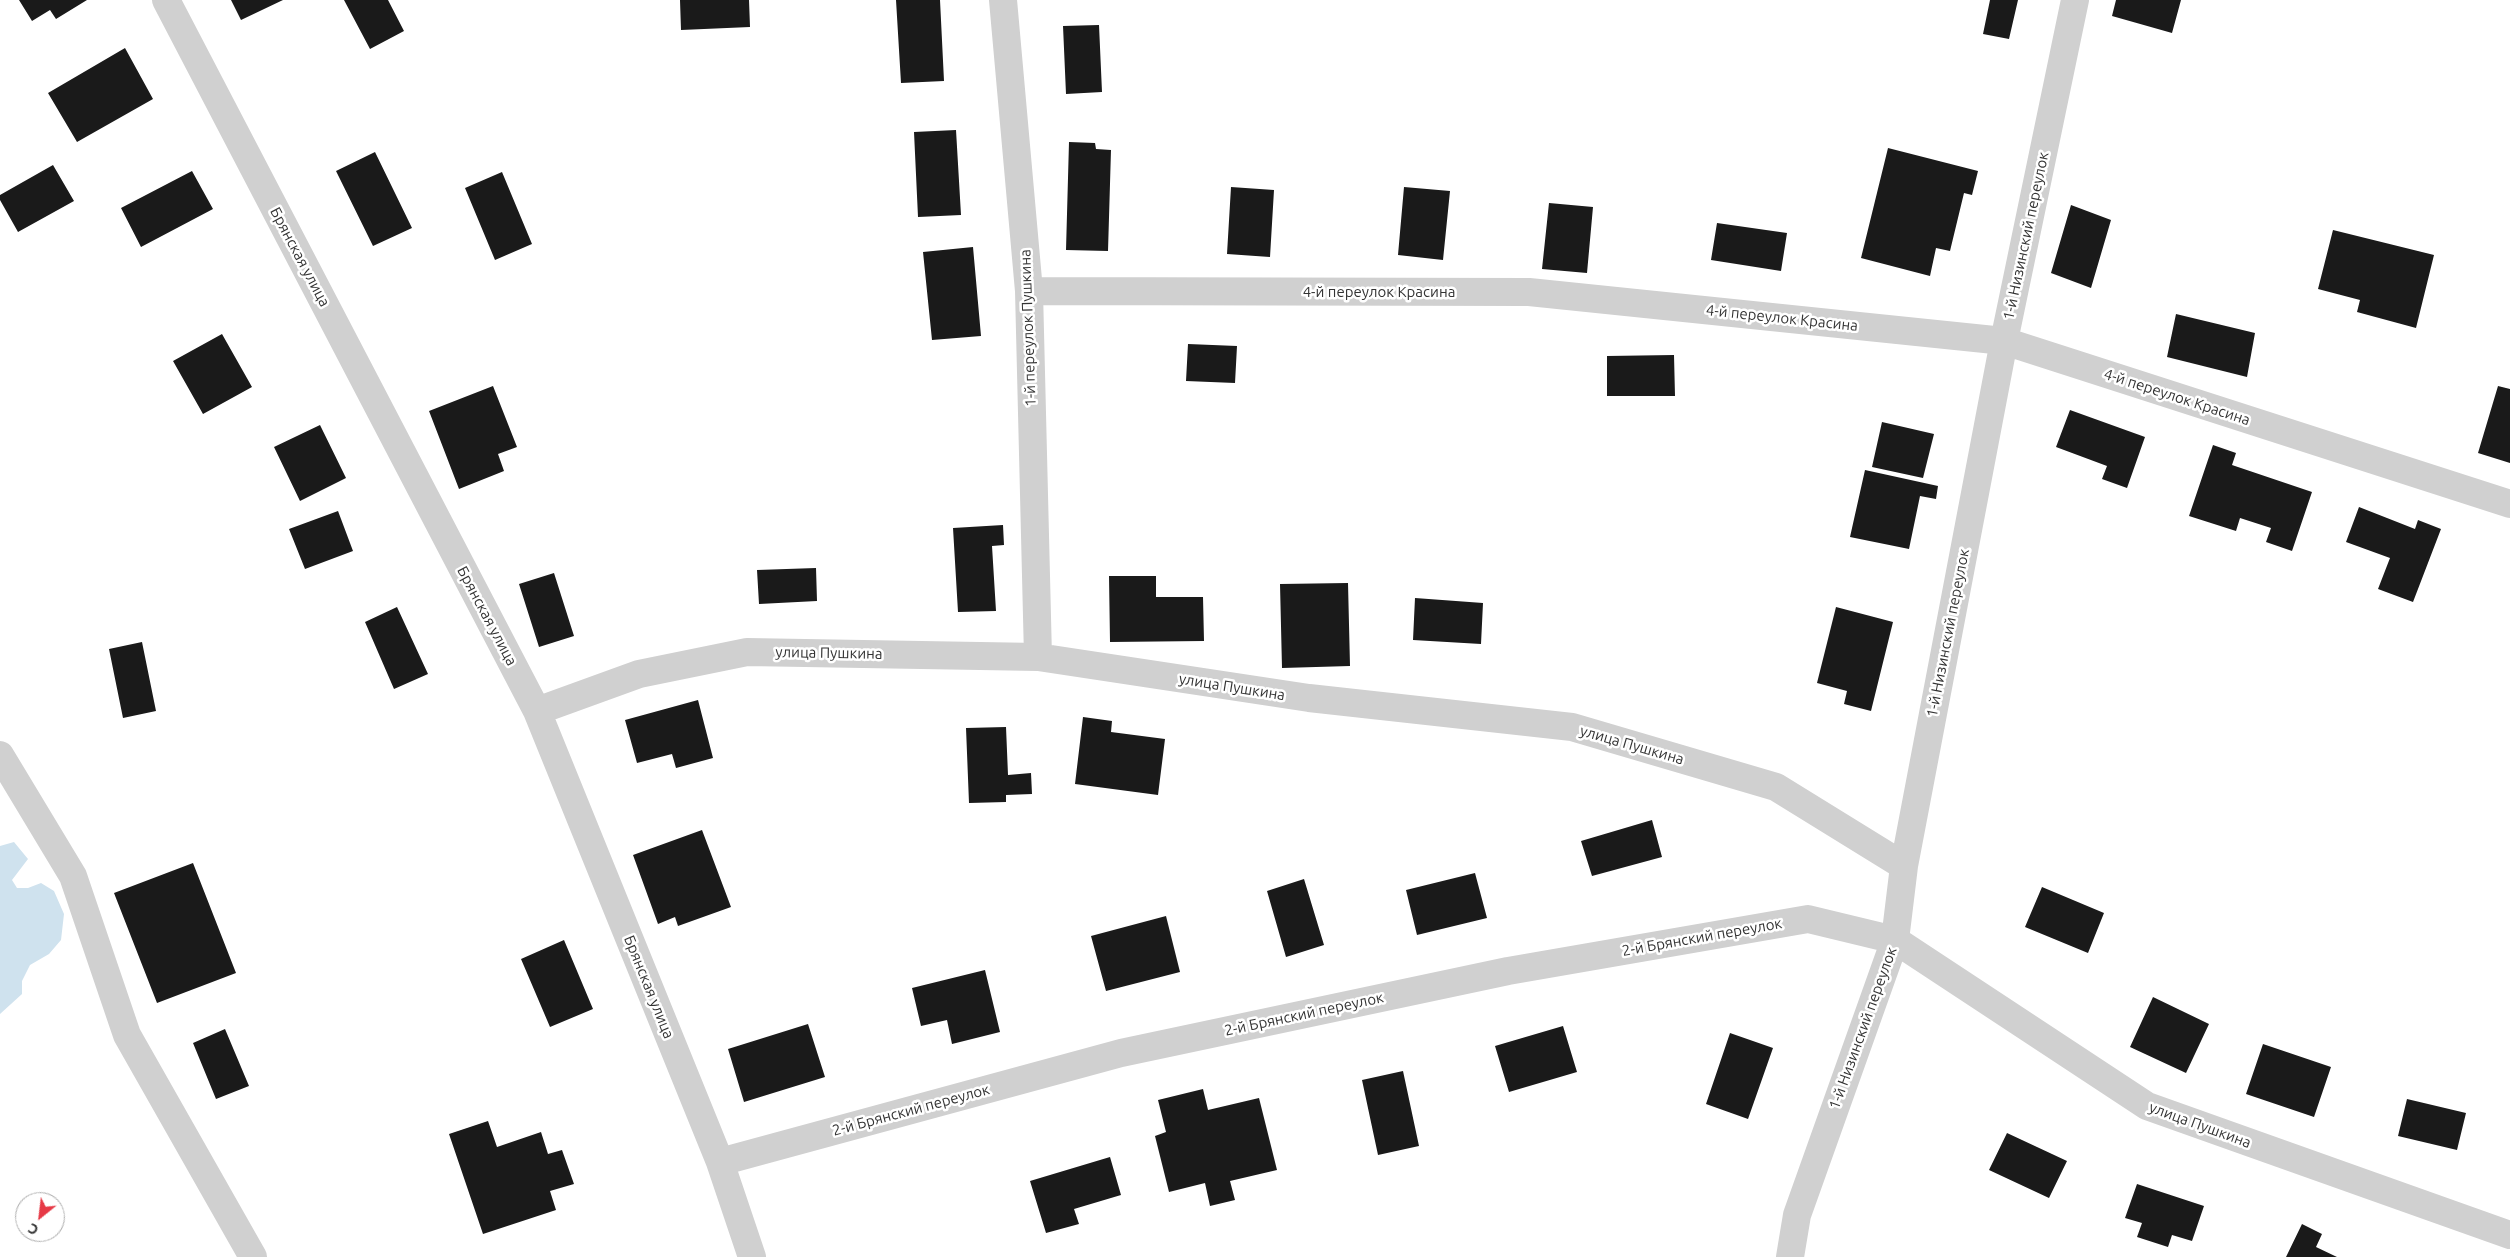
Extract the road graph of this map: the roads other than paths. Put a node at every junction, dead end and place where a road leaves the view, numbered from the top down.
1 (166, 0) edge
2 (1003, 0) edge
3 (2075, 0) edge
4 (1029, 291) junction
5 (2004, 341) junction
6 (2510, 504) edge
7 (1038, 657) junction
8 (536, 711) junction
9 (0, 755) edge
10 (1904, 866) junction
11 (1895, 940) junction
12 (720, 1162) junction
13 (2510, 1235) edge
14 (253, 1257) edge
15 (752, 1257) edge
16 (1790, 1257) edge

1 - 8 street, Брянская улица
2 - 4 street, 1-й переулок Пушкина
3 - 5 street, 1-й Низинский переулок
4 - 5 street, 4-й переулок Красина
4 - 7 street, 1-й переулок Пушкина
5 - 6 street, 4-й переулок Красина
5 - 10 street, 1-й Низинский переулок
7 - 8 street, улица Пушкина
7 - 10 street, улица Пушкина
8 - 12 street, Брянская улица
9 - 14 street
10 - 11 street, 1-й Низинский переулок
11 - 12 street, 2-й Брянский переулок
11 - 13 street, улица Пушкина
11 - 16 street, 1-й Низинский переулок
12 - 15 street, Брянская улица

